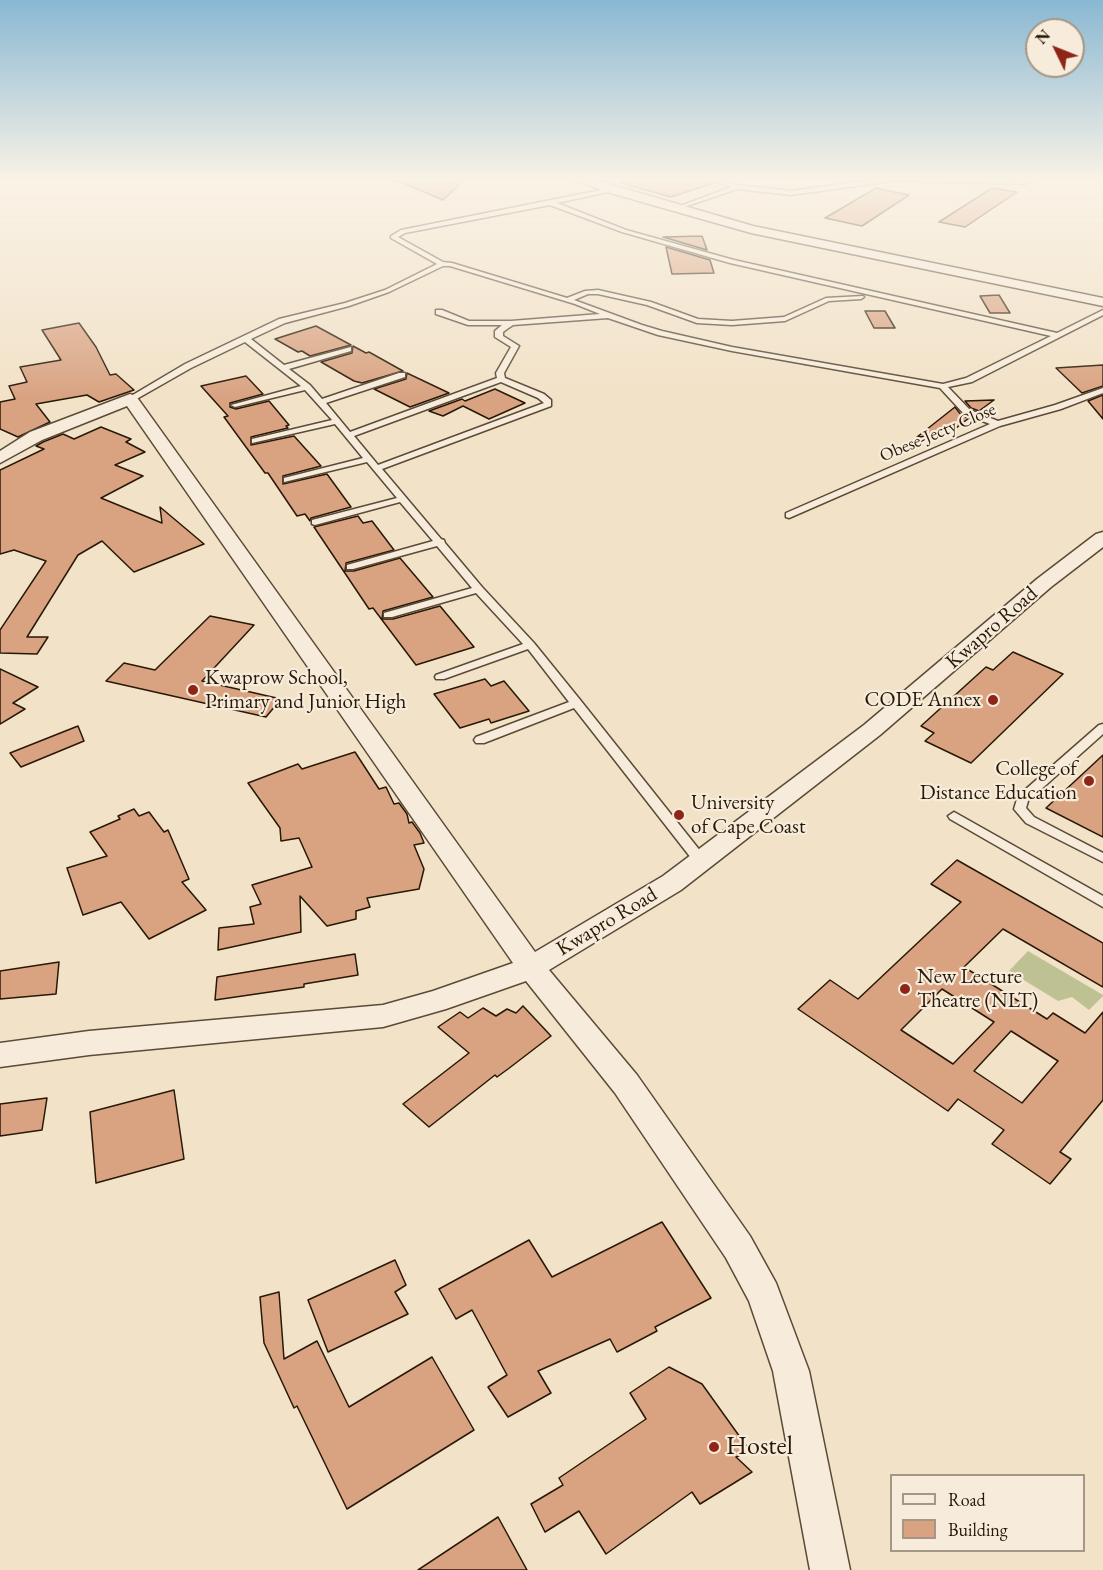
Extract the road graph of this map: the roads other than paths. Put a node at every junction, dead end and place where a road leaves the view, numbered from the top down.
1 (417, 250) edge
2 (688, 250) edge
3 (850, 250) edge
4 (442, 264) junction
5 (887, 298) junction
6 (568, 300) junction
7 (1103, 302) edge
8 (440, 312) dead end
9 (1103, 312) edge
10 (609, 316) junction
11 (511, 323) junction
12 (1058, 335) junction
13 (246, 339) junction
14 (348, 349) dead end
15 (283, 368) junction
16 (402, 375) dead end
17 (501, 379) junction
18 (943, 386) junction
19 (307, 387) junction
20 (1103, 390) edge
21 (130, 399) junction
22 (321, 402) junction
23 (235, 405) dead end
24 (337, 421) junction
25 (997, 424) junction
26 (349, 435) junction
27 (255, 441) dead end
28 (0, 458) edge
29 (369, 459) junction
30 (377, 468) junction
31 (287, 480) dead end
32 (403, 499) junction
33 (789, 515) dead end
34 (315, 522) dead end
35 (1103, 538) edge
36 (441, 542) junction
37 (350, 567) dead end
38 (478, 588) junction
39 (388, 615) dead end
40 (530, 645) junction
41 (440, 676) dead end
42 (577, 703) junction
43 (1103, 728) edge
44 (480, 740) dead end
45 (954, 816) dead end
46 (1103, 858) edge
47 (700, 860) junction
48 (1103, 902) edge
49 (531, 968) junction
50 (0, 1055) edge
51 (830, 1570) edge

1 - 4 lane
2 - 5 lane
3 - 7 street
4 - 6 lane
4 - 13 lane
5 - 6 lane
5 - 12 lane
6 - 10 lane
8 - 11 lane
9 - 12 lane
10 - 11 lane
10 - 18 lane
11 - 17 lane
12 - 18 lane
13 - 15 lane
13 - 21 lane
14 - 15 lane
15 - 19 lane
16 - 22 lane
17 - 26 lane
17 - 30 lane
18 - 25 lane
19 - 22 lane
19 - 23 lane
20 - 25 lane, Obese-Jecty Close
21 - 28 street
21 - 49 street
22 - 24 lane
24 - 26 lane
24 - 27 lane
25 - 33 lane, Obese-Jecty Close
26 - 29 lane
29 - 30 lane
29 - 31 lane
30 - 32 lane
32 - 34 lane
32 - 36 lane
35 - 47 street, Kwapro Road
36 - 37 lane
36 - 38 lane
38 - 39 lane
38 - 40 lane
40 - 41 lane
40 - 42 lane
42 - 44 lane
42 - 47 lane
43 - 46 lane
45 - 48 lane
47 - 49 street, Kwapro Road
49 - 50 street, Kwapro Road
49 - 51 street

